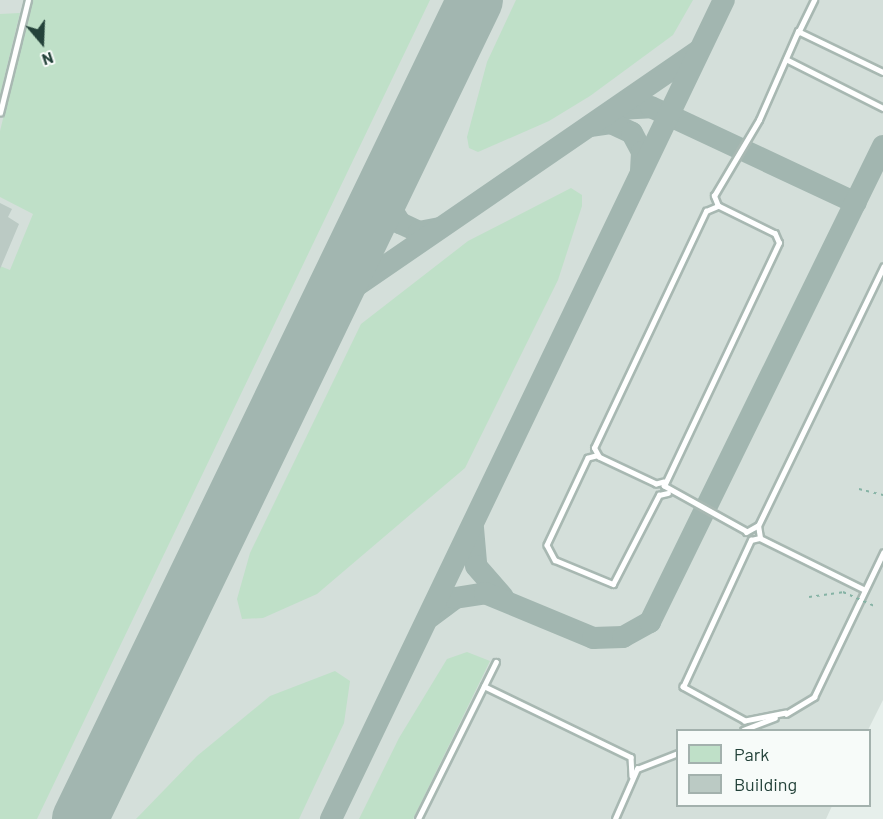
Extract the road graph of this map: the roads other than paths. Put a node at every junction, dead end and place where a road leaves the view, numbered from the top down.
1 (28, 0) edge
2 (814, 0) edge
3 (798, 31) junction
4 (883, 72) edge
5 (883, 108) edge
6 (0, 113) edge
7 (718, 206) junction
8 (883, 267) edge
9 (599, 457) junction
10 (664, 482) junction
11 (656, 484) junction
12 (669, 493) junction
13 (659, 496) junction
14 (758, 526) junction
15 (747, 532) junction
16 (760, 538) junction
17 (750, 543) junction
18 (883, 553) edge
19 (865, 590) junction
20 (496, 662) dead end
21 (484, 686) junction
22 (786, 713) junction
23 (746, 729) edge
24 (676, 754) edge
25 (632, 776) junction
26 (418, 819) edge
27 (615, 819) edge

1 - 6 lane
2 - 3 lane
3 - 4 lane
3 - 5 lane
3 - 7 lane
7 - 9 lane
7 - 10 lane
8 - 14 lane
9 - 11 lane
9 - 13 lane
10 - 11 lane
10 - 12 lane
11 - 13 lane
12 - 13 lane
12 - 15 lane
14 - 15 lane
14 - 16 lane
15 - 17 lane
16 - 17 lane
16 - 19 lane
17 - 22 lane
18 - 19 lane
19 - 22 lane
20 - 21 lane
21 - 25 lane
21 - 26 lane
22 - 23 lane
24 - 25 lane
25 - 27 lane

